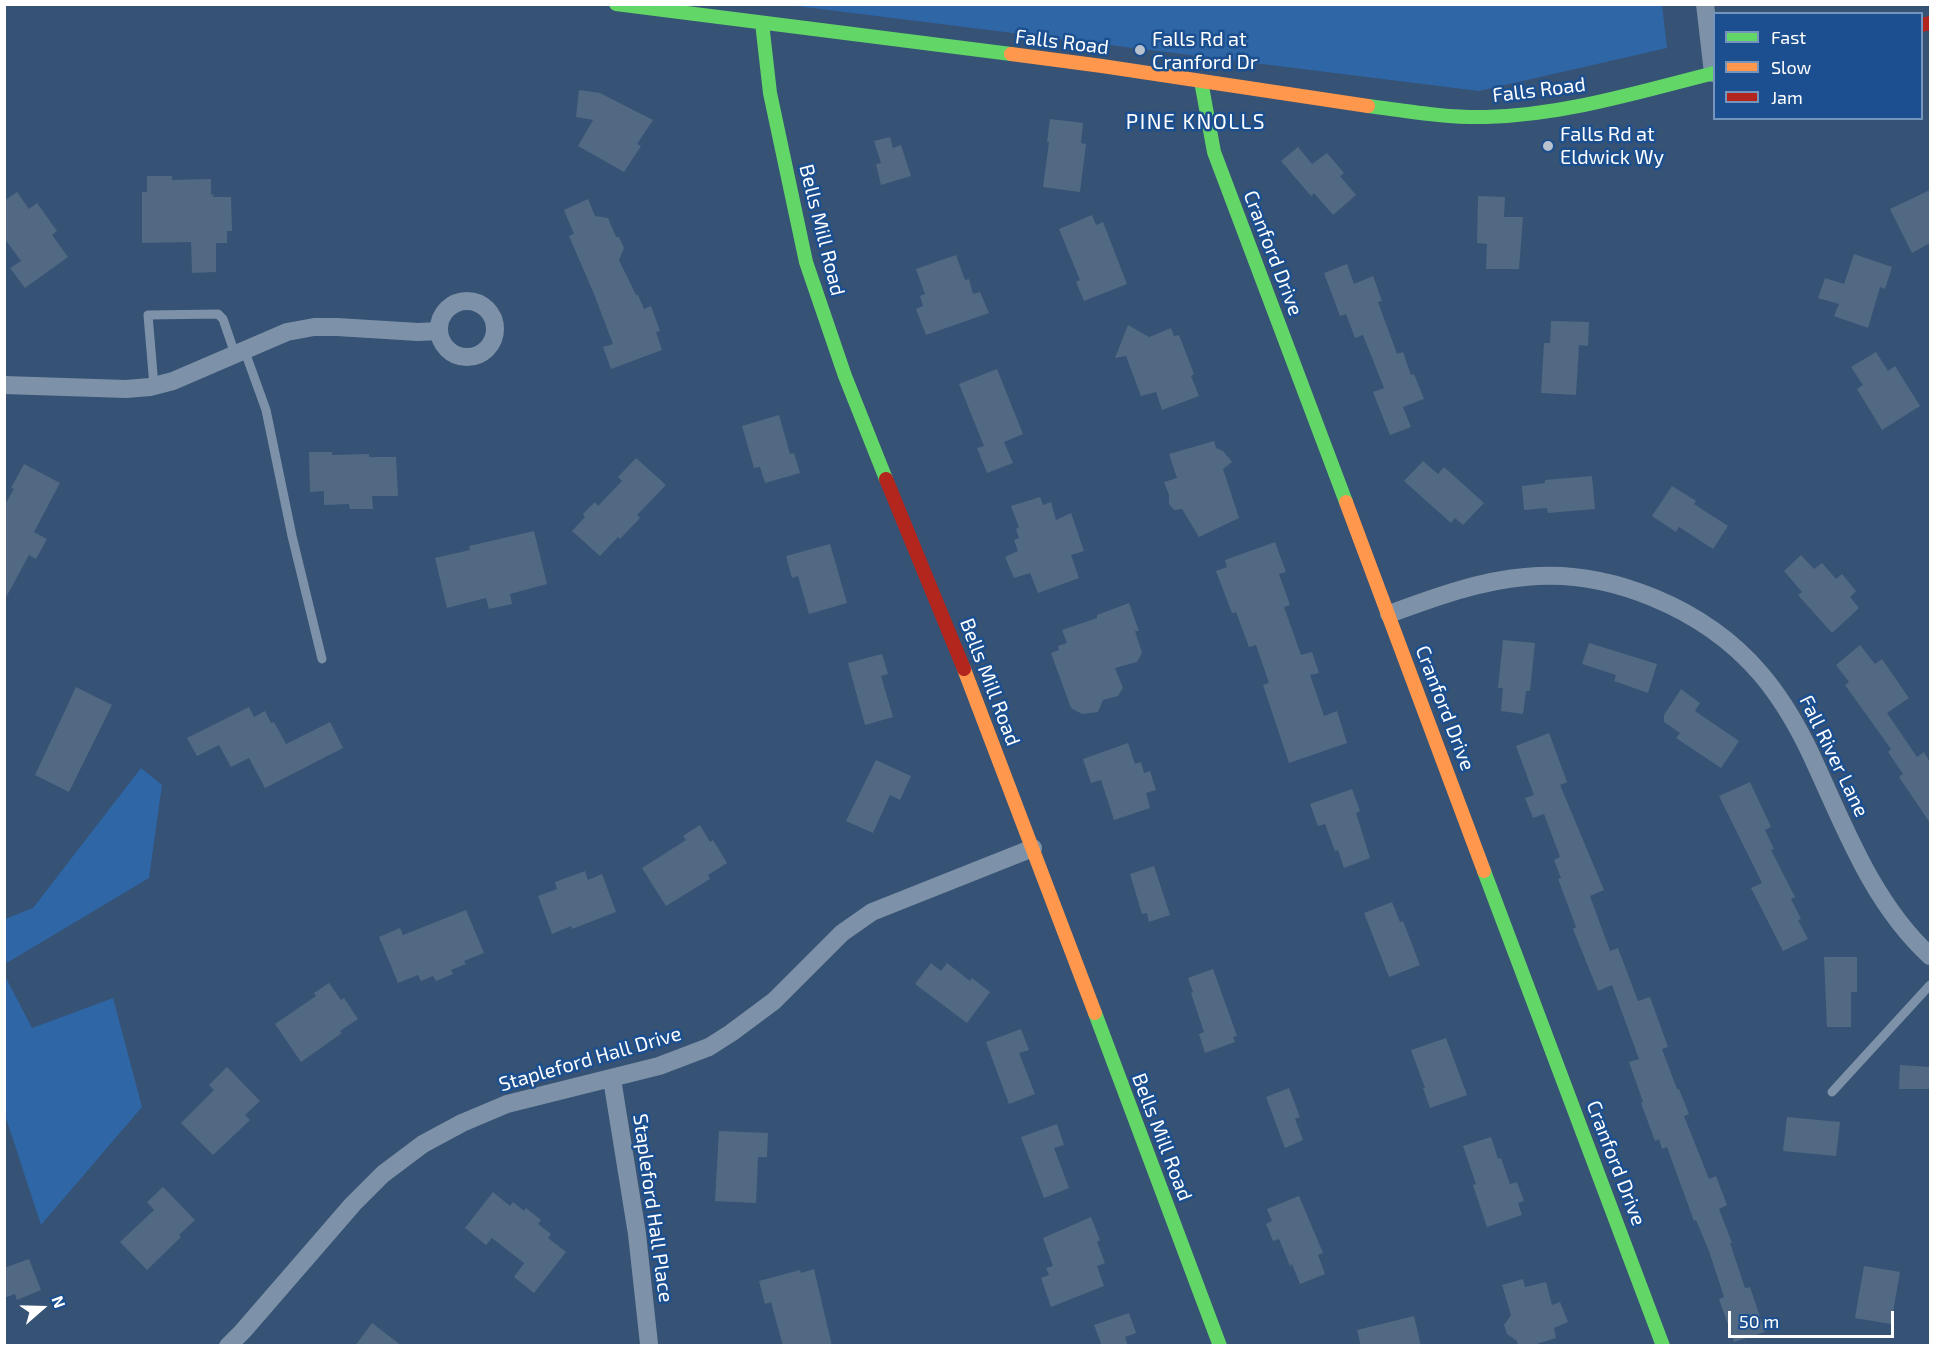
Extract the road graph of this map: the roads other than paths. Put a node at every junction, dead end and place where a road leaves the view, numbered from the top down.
1 (616, 4) edge
2 (1705, 4) edge
3 (762, 23) junction
4 (1713, 65) edge
5 (1713, 73) edge
6 (1201, 81) junction
7 (439, 331) dead end
8 (239, 352) junction
9 (4, 385) edge
10 (154, 386) junction
11 (1389, 614) junction
12 (322, 659) dead end
13 (1033, 848) junction
14 (1930, 956) edge
15 (1930, 985) edge
16 (612, 1079) junction
17 (1833, 1092) dead end
18 (650, 1345) edge
19 (228, 1346) edge
20 (1220, 1346) edge
21 (1664, 1346) edge

1 - 3 street, Falls Road
2 - 4 street
3 - 6 street, Falls Road
3 - 13 street, Bells Mill Road
5 - 6 street, Falls Road
6 - 11 street, Cranford Drive
7 - 8 street
8 - 10 street
8 - 10 lane
8 - 12 lane
9 - 10 street
11 - 14 street, Fall River Lane
11 - 21 street, Cranford Drive
13 - 16 street, Stapleford Hall Drive
13 - 20 street, Bells Mill Road
15 - 17 lane
16 - 18 street, Stapleford Hall Place
16 - 19 street, Stapleford Hall Drive

